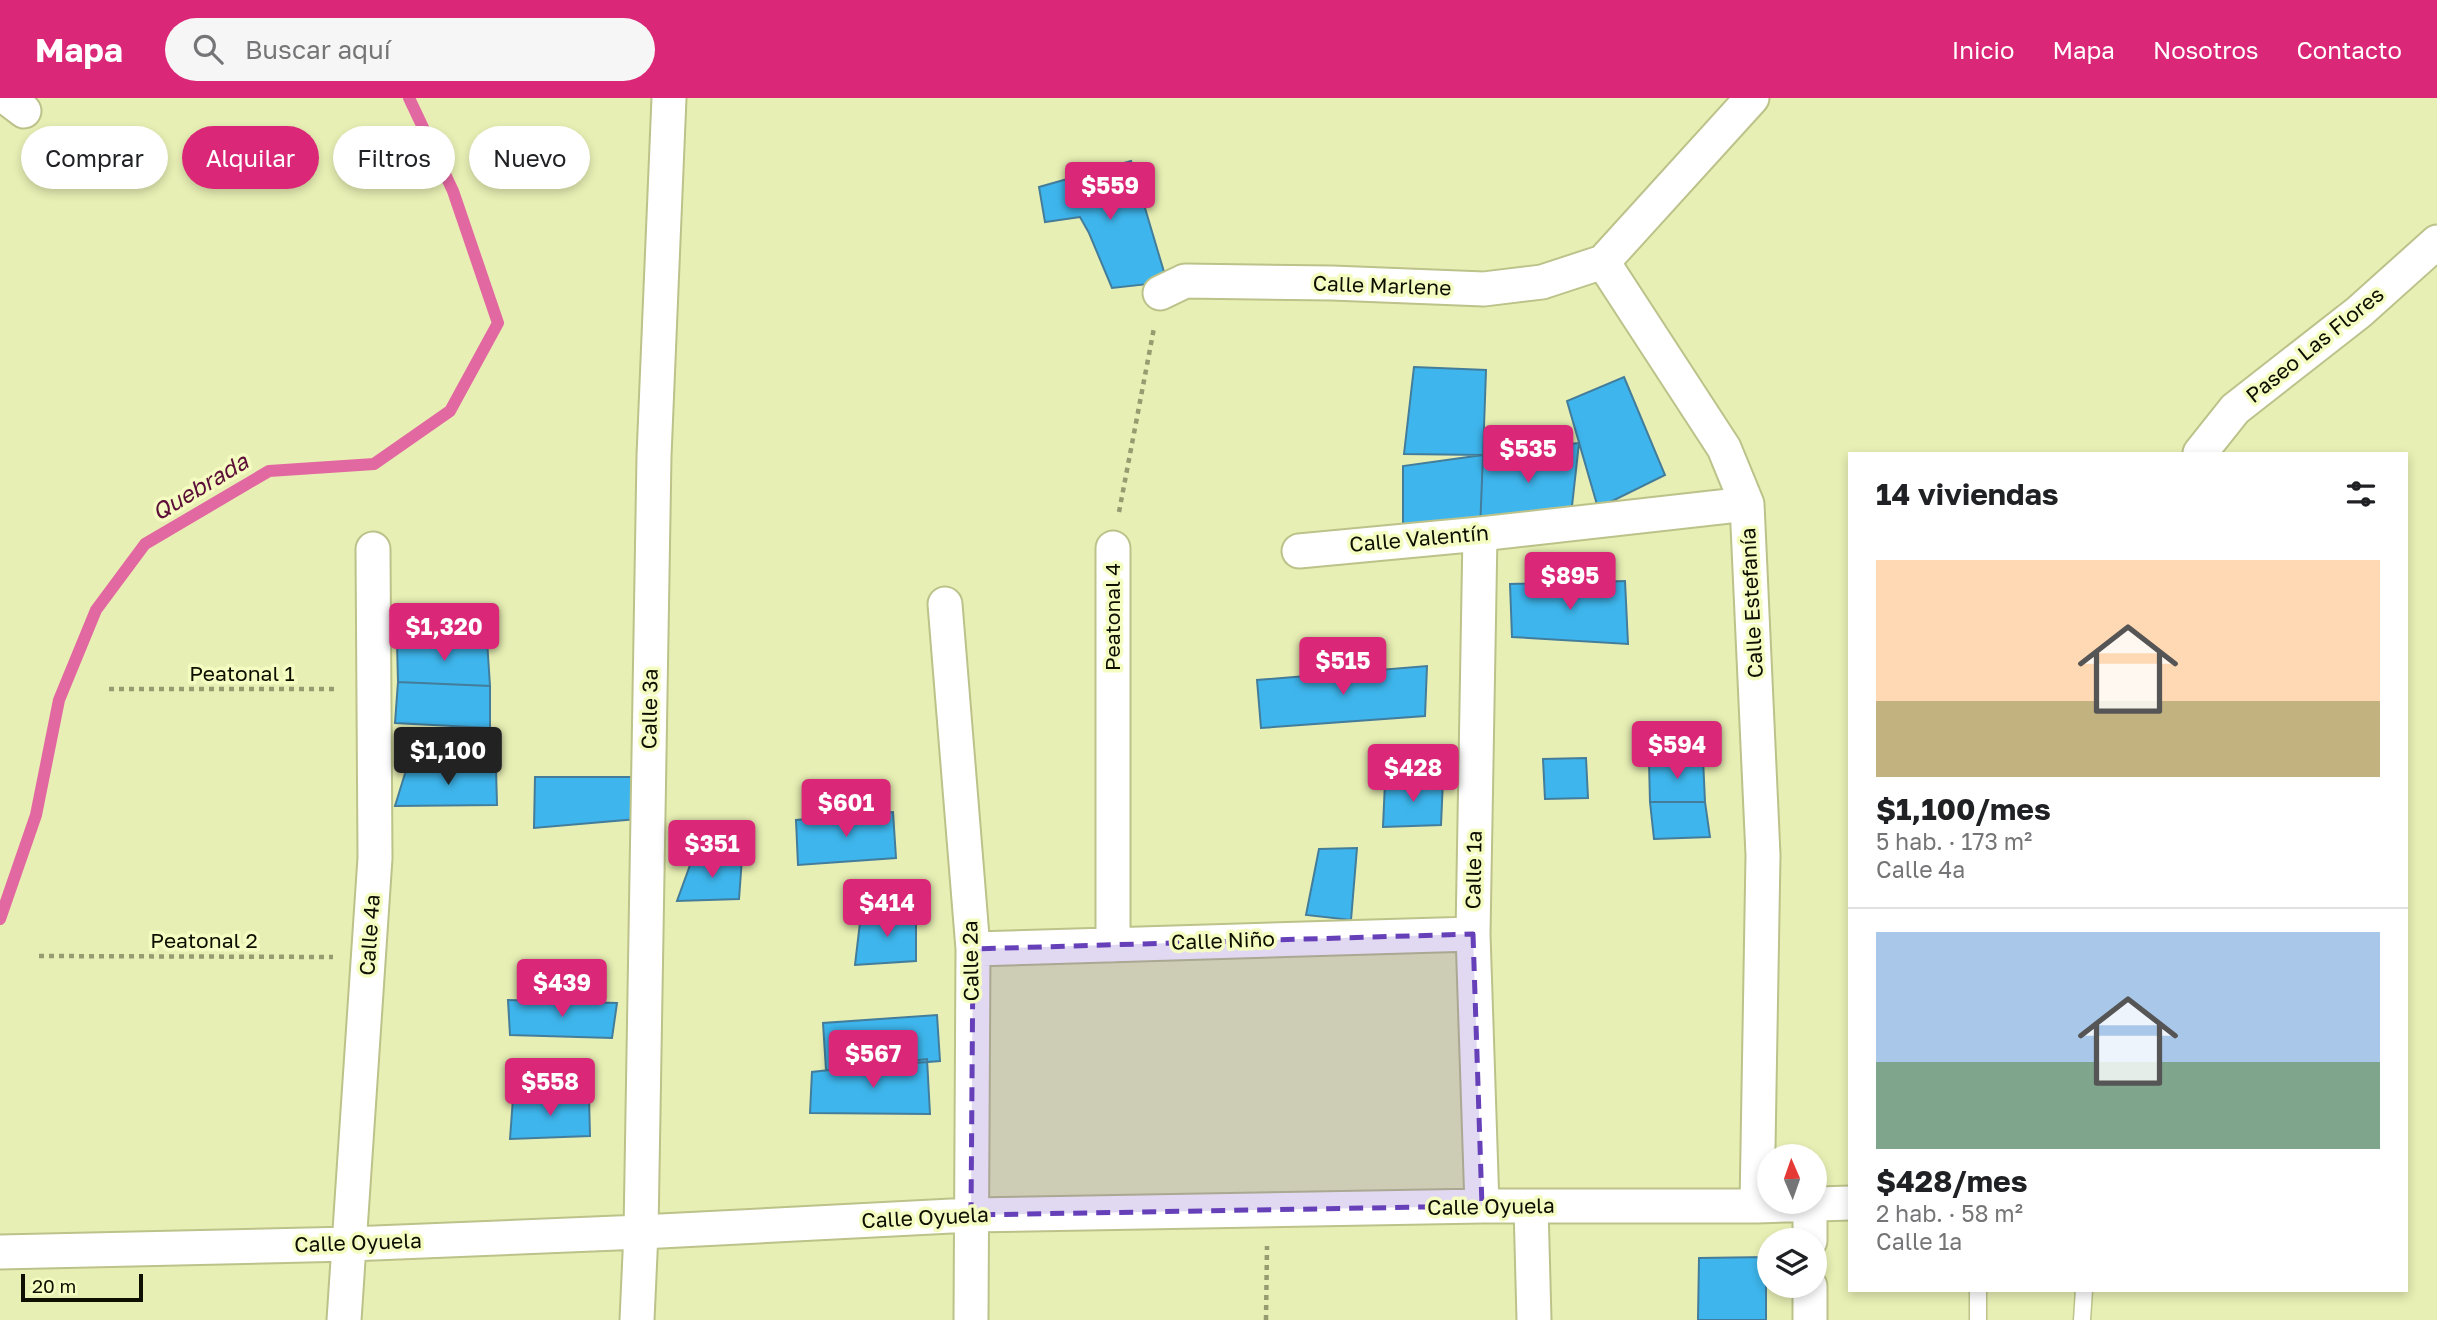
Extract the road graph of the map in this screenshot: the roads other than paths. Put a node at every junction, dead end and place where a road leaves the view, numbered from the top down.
1 (669, 98) edge
2 (1752, 98) edge
3 (2437, 242) edge
4 (1603, 262) junction
5 (1160, 293) road end
6 (2201, 452) edge
7 (1747, 504) junction
8 (1480, 534) junction
9 (1113, 548) road end
10 (373, 549) dead end
11 (1299, 551) dead end
12 (945, 604) dead end
13 (1473, 934) junction
14 (1113, 944) junction
15 (973, 949) junction
16 (1758, 1144) edge
17 (1848, 1203) edge
18 (1827, 1204) edge
19 (1482, 1206) junction
20 (1531, 1206) junction
21 (1757, 1206) edge
22 (971, 1216) junction
23 (641, 1232) junction
24 (350, 1244) junction
25 (0, 1252) edge
26 (1978, 1292) edge
27 (2084, 1292) edge
28 (1810, 1298) edge
29 (344, 1320) edge
30 (638, 1320) edge
31 (971, 1320) edge
32 (1534, 1320) edge
33 (1811, 1320) edge
34 (1979, 1320) edge
35 (2081, 1320) edge

1 - 23 street, Calle 3a
2 - 4 street
3 - 6 street, Paseo Las Flores
4 - 5 street, Calle Marlene
4 - 7 street, Calle Estefanía
7 - 8 street, Calle Valentín
7 - 16 street, Calle Estefanía
8 - 11 street, Calle Valentín
8 - 13 street, Calle 1a
9 - 14 street, Peatonal 4
10 - 24 street, Calle 4a
12 - 15 street, Calle 2a
13 - 14 street, Calle Niño
13 - 19 street, Calle 1a
14 - 15 street, Calle Niño
15 - 22 street, Calle 2a
17 - 18 street, Calle Oyuela
19 - 20 street, Calle Oyuela
19 - 22 street, Calle Oyuela
20 - 21 street, Calle Oyuela
20 - 32 street
22 - 23 street, Calle Oyuela
22 - 31 street, Calle 2a
23 - 24 street, Calle Oyuela
23 - 30 street, Calle 3a
24 - 25 street, Calle Oyuela
24 - 29 street, Calle 4a
26 - 34 lane
27 - 35 lane
28 - 33 street

